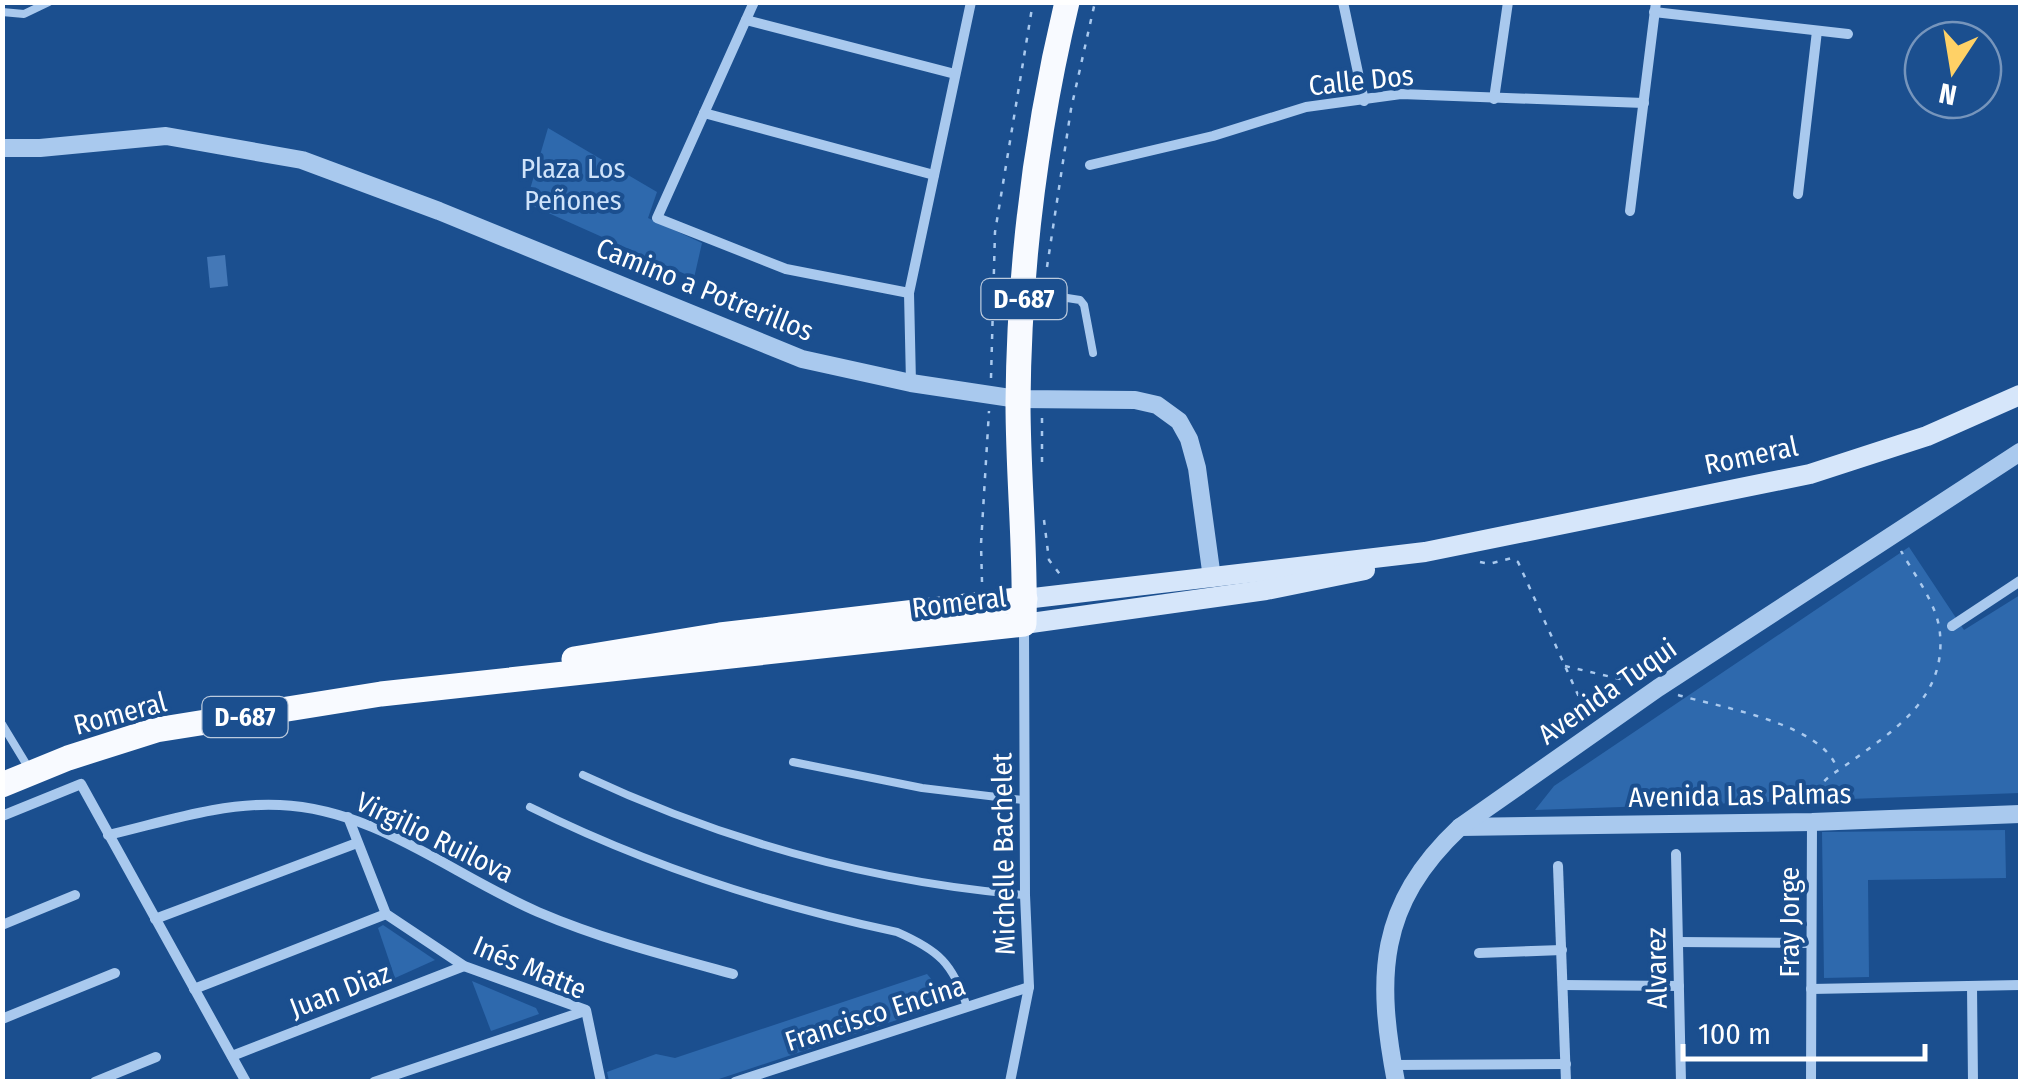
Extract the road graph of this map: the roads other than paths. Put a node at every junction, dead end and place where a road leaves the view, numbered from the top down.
1 (49, 2) edge
2 (754, 2) edge
3 (970, 2) edge
4 (1067, 2) edge
5 (1343, 2) edge
6 (1508, 2) edge
7 (1655, 7) edge
8 (2, 12) edge
9 (746, 20) junction
10 (1817, 30) junction
11 (1848, 34) dead end
12 (955, 74) junction
13 (1494, 99) junction
14 (1364, 101) junction
15 (1644, 102) junction
16 (704, 114) junction
17 (2, 148) edge
18 (1090, 165) dead end
19 (934, 175) junction
20 (1798, 194) dead end
21 (1630, 211) dead end
22 (1034, 292) junction
23 (909, 293) junction
24 (1093, 353) dead end
25 (912, 382) junction
26 (2020, 396) edge
27 (1030, 399) junction
28 (2020, 452) edge
29 (1425, 552) junction
30 (1212, 578) junction
31 (2020, 581) edge
32 (1024, 612) junction
33 (1952, 626) dead end
34 (495, 681) junction
35 (2, 724) edge
36 (794, 762) dead end
37 (32, 773) junction
38 (583, 775) dead end
39 (2, 785) edge
40 (1024, 800) junction
41 (530, 808) dead end
42 (2020, 814) edge
43 (2, 816) edge
44 (348, 817) junction
45 (1812, 822) junction
46 (1460, 827) junction
47 (108, 836) junction
48 (357, 843) junction
49 (1676, 854) dead end
50 (1558, 866) dead end
51 (76, 895) dead end
52 (1024, 895) junction
53 (386, 914) junction
54 (155, 918) junction
55 (2, 925) edge
56 (1678, 942) junction
57 (1811, 943) junction
58 (1562, 950) junction
59 (1478, 953) dead end
60 (464, 966) junction
61 (114, 973) dead end
62 (733, 974) dead end
63 (1563, 984) junction
64 (2020, 985) edge
65 (1679, 986) junction
66 (1972, 986) junction
67 (1029, 987) junction
68 (194, 989) junction
69 (1811, 990) junction
70 (967, 1007) junction
71 (586, 1010) junction
72 (2, 1020) edge
73 (232, 1056) junction
74 (156, 1057) dead end
75 (1566, 1064) junction
76 (1394, 1073) edge
77 (95, 1082) edge
78 (246, 1082) edge
79 (374, 1082) edge
80 (601, 1082) edge
81 (735, 1082) edge
82 (1010, 1082) edge
83 (1566, 1082) edge
84 (1681, 1082) edge
85 (1811, 1082) edge
86 (1973, 1082) edge

1 - 8 lane
2 - 9 street
3 - 12 street
4 - 22 highway, D-687
5 - 14 street
6 - 13 street
7 - 10 street
7 - 15 street
9 - 12 street
9 - 16 street
10 - 11 street
10 - 20 street
12 - 19 street
13 - 14 street, Calle Dos
13 - 15 street, Calle Dos
14 - 18 street, Calle Dos
15 - 21 street
16 - 19 street
16 - 23 street
17 - 25 street, Camino a Potrerillos
19 - 23 street
22 - 24 lane
22 - 27 highway, D-687
23 - 25 street
25 - 27 street, Camino a Potrerillos
26 - 29 main road, Romeral
27 - 30 street, Camino a Potrerillos
27 - 32 highway, D-687
28 - 46 street, Avenida Tuqui
29 - 30 main road, Romeral
29 - 32 main road, Romeral
30 - 32 main road, Romeral
31 - 33 street
32 - 34 highway, Romeral / D-687
32 - 34 highway, Romeral / D-687
32 - 40 street, Michelle Bachelet
34 - 37 highway, Romeral / D-687
35 - 37 lane
36 - 40 lane
37 - 39 highway, Romeral / D-687
38 - 52 lane
40 - 52 street, Michelle Bachelet
41 - 70 lane
42 - 45 street, Avenida Las Palmas
43 - 47 street
44 - 47 street, Virgilio Ruilova
44 - 48 street
44 - 62 street, Virgilio Ruilova
45 - 46 street, Avenida Las Palmas
45 - 57 street, Fray Jorge
46 - 76 street, Avenida Tuqui
47 - 54 street
48 - 53 street
48 - 54 street
49 - 56 street, Alvarez
50 - 58 street
51 - 55 street
52 - 67 street, Michelle Bachelet
53 - 60 street, Inés Matte
53 - 68 street
54 - 68 street
56 - 57 street
56 - 65 street, Alvarez
57 - 69 street, Fray Jorge
58 - 59 street
58 - 63 street
60 - 71 street, Inés Matte
60 - 73 street, Juan Diaz
61 - 72 street
63 - 65 street
63 - 75 street
64 - 66 street
65 - 84 street, Alvarez
66 - 69 street
66 - 86 street
67 - 70 street, Francisco Encina
67 - 82 street, Michelle Bachelet
68 - 73 street
69 - 85 street, Fray Jorge
70 - 81 street, Francisco Encina
71 - 79 street
71 - 80 street, Inés Matte
73 - 78 street
74 - 77 street
75 - 76 street
75 - 83 street

